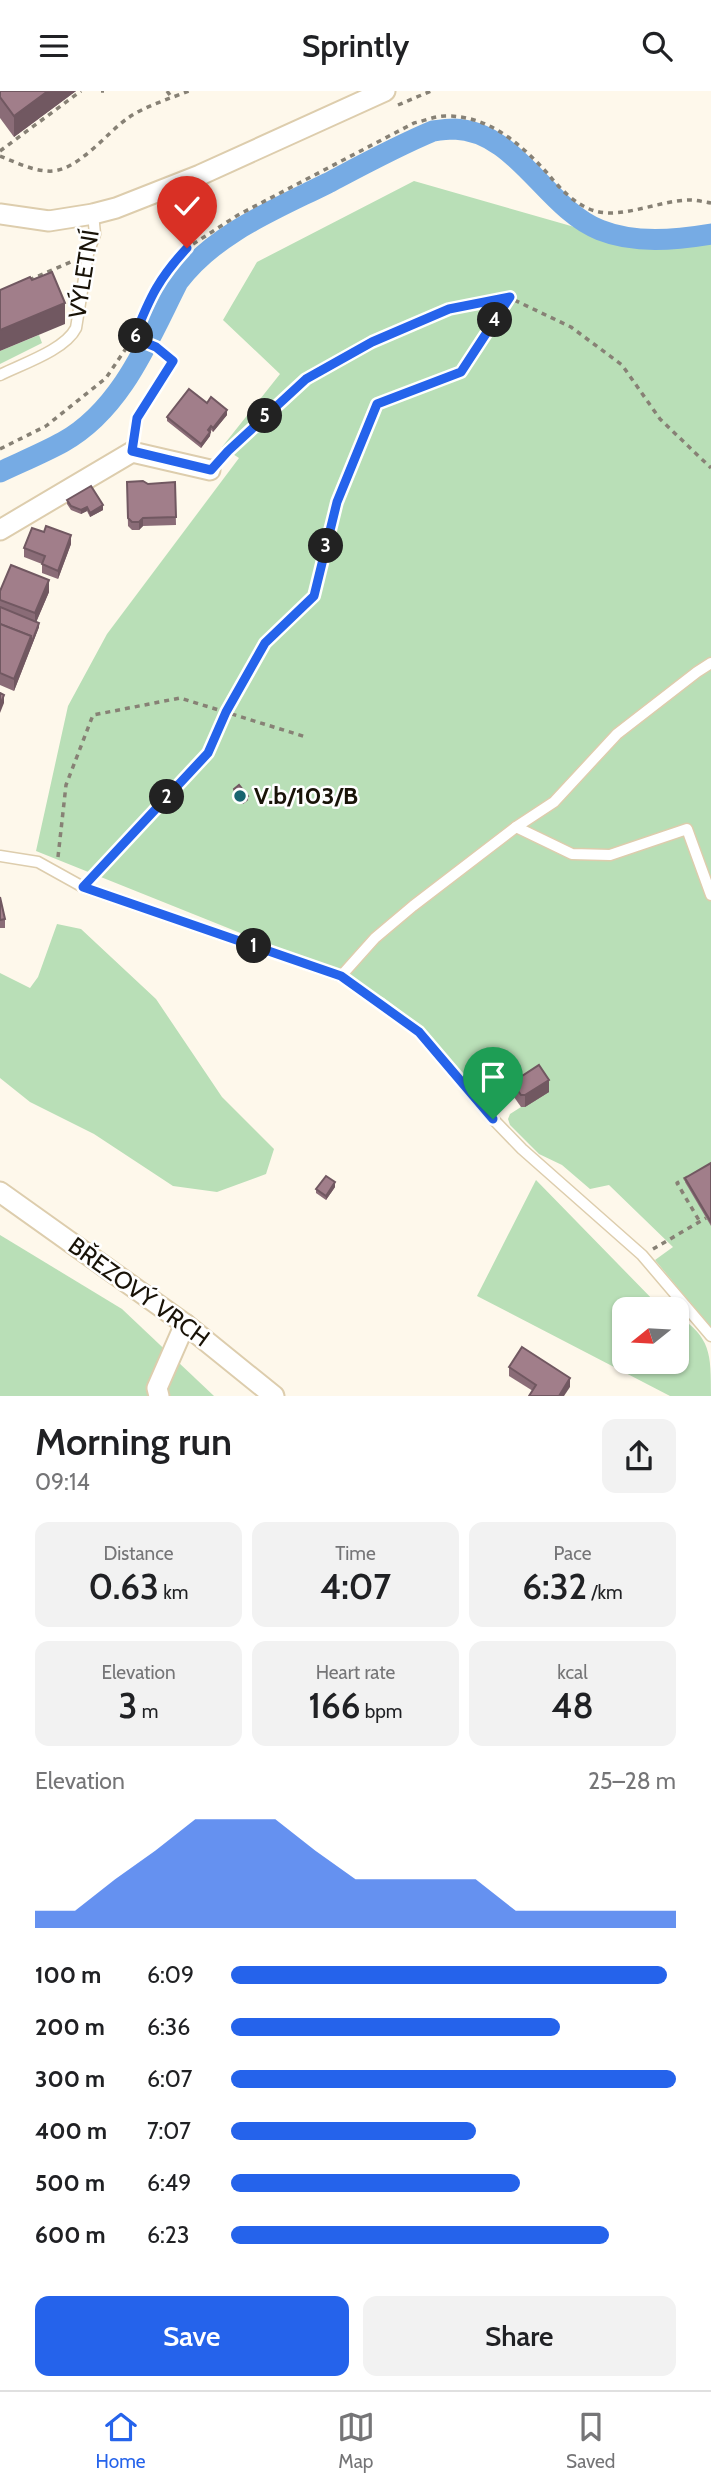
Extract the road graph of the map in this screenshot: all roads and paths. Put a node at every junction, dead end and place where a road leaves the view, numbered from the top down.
1 (81, 91) edge
2 (167, 91) edge
3 (189, 91) edge
4 (385, 91) edge
5 (172, 98) junction
6 (0, 154) edge
7 (711, 203) edge
8 (0, 214) edge
9 (93, 214) junction
10 (88, 254) junction
11 (19, 285) edge
12 (510, 297) junction
13 (135, 335) junction
14 (0, 375) edge
15 (0, 449) edge
16 (132, 451) junction
17 (711, 468) edge
18 (211, 470) joint
19 (0, 530) edge
20 (711, 663) edge
21 (226, 712) junction
22 (306, 737) dead end
23 (516, 827) junction
24 (0, 856) edge
25 (56, 873) junction
26 (83, 887) junction
27 (711, 895) edge
28 (341, 976) junction
29 (688, 1177) edge
30 (0, 1193) edge
31 (706, 1218) edge
32 (700, 1222) junction
33 (642, 1255) junction
34 (185, 1324) junction
35 (711, 1336) edge
36 (159, 1396) edge
37 (274, 1396) edge

1 - 6 path
2 - 5 path
3 - 5 path
4 - 9 street
5 - 6 path
7 - 13 path
8 - 9 street
9 - 10 lane, VÝLETNÍ
10 - 11 path
10 - 14 lane, VÝLETNÍ
12 - 17 path
12 - 18 path
12 - 21 path
13 - 15 path
13 - 16 path
16 - 18 street
16 - 19 street
20 - 23 lane
21 - 22 path
21 - 25 path
21 - 26 path
23 - 27 lane
23 - 28 lane
24 - 25 lane
25 - 26 lane
26 - 28 lane
28 - 33 lane
29 - 32 path
30 - 34 street, BŘEZOVÝ VRCH
31 - 32 path
32 - 33 path
33 - 35 lane
34 - 36 street
34 - 37 street, BŘEZOVÝ VRCH

